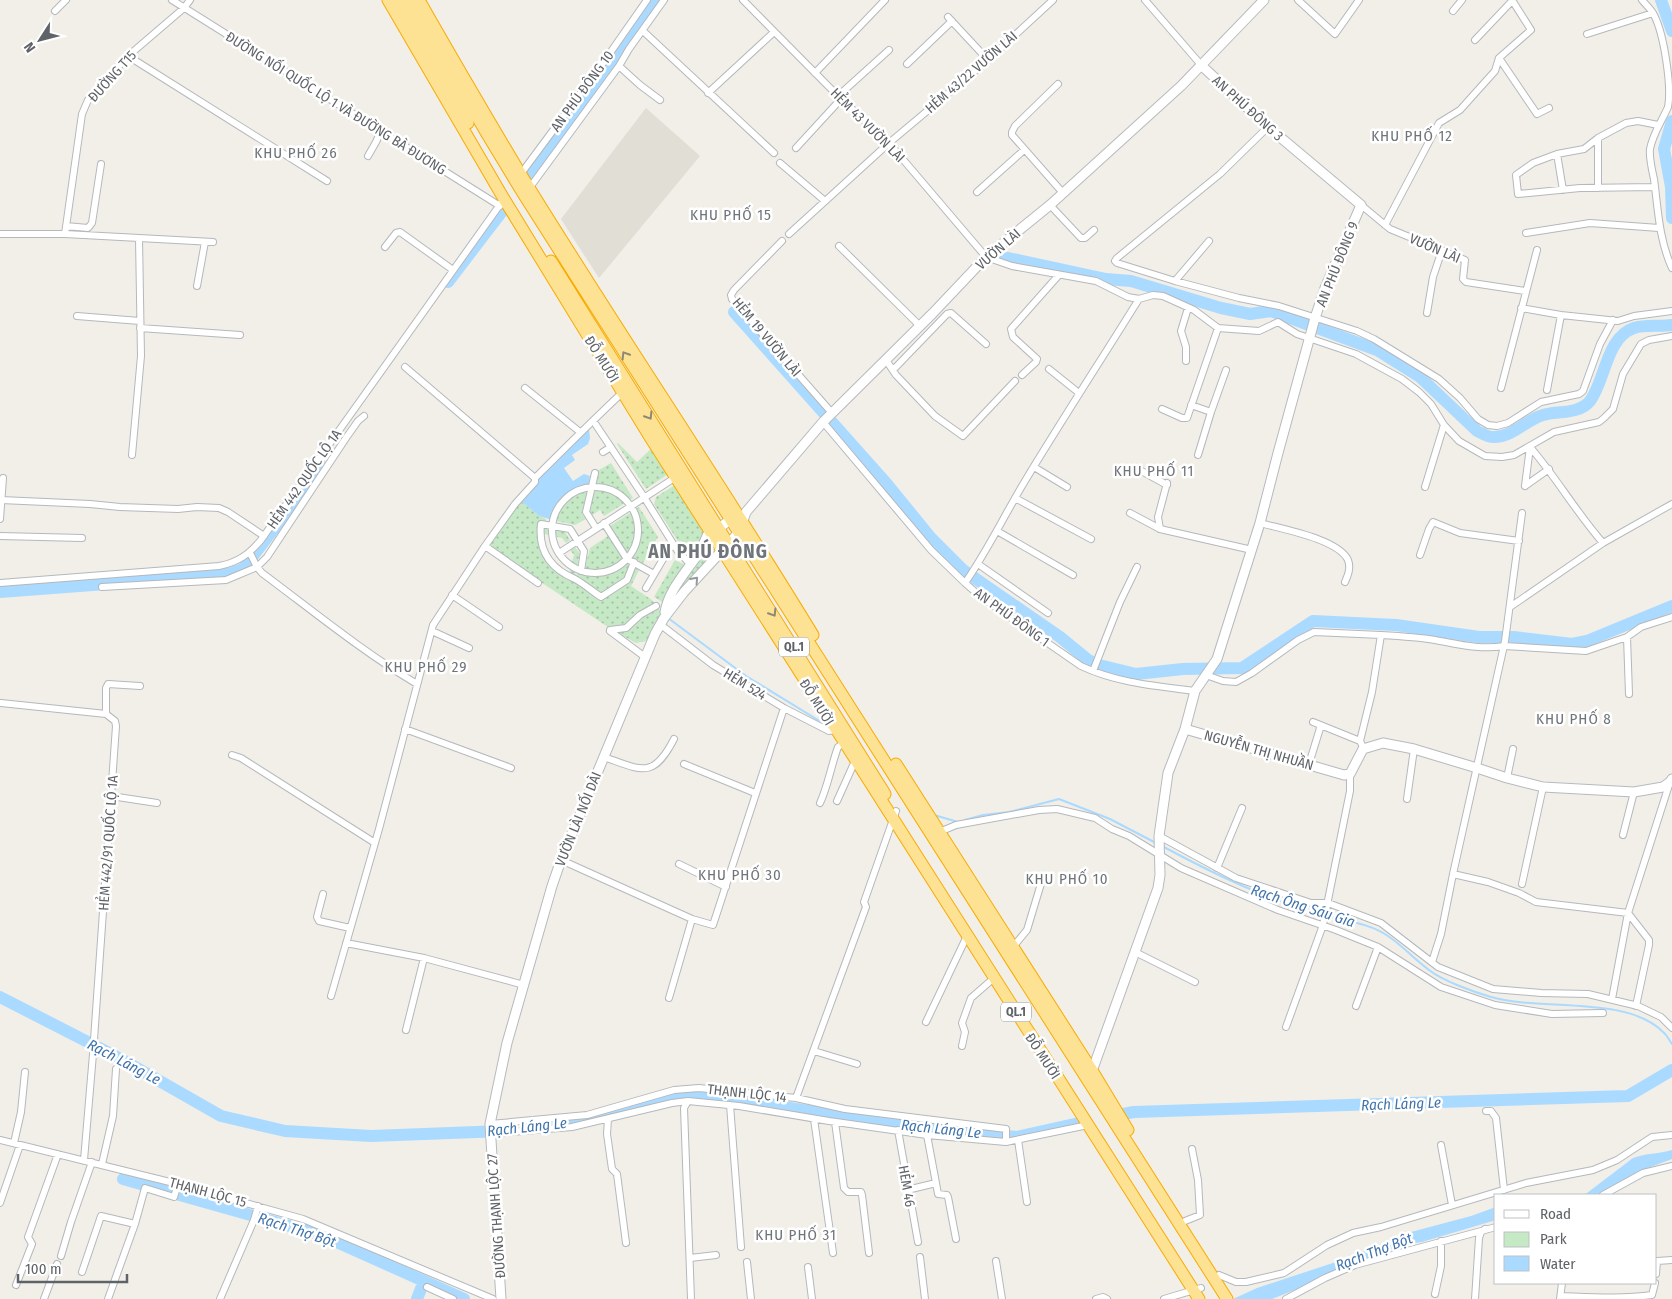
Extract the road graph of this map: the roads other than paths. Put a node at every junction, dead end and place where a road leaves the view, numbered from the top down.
1 (66, 0) edge
2 (172, 0) edge
3 (190, 0) edge
4 (388, 0) edge
5 (398, 0) edge
6 (410, 0) edge
7 (419, 0) edge
8 (647, 0) edge
9 (664, 0) edge
10 (743, 0) edge
11 (885, 0) edge
12 (1053, 0) edge
13 (1145, 0) edge
14 (1264, 0) edge
15 (1298, 0) edge
16 (1359, 0) edge
17 (1462, 0) edge
18 (1512, 0) edge
19 (1642, 0) edge
20 (184, 8) junction
21 (55, 10) dead end
22 (1453, 11) dead end
23 (1653, 13) junction
24 (643, 30) junction
25 (774, 32) junction
26 (1587, 34) dead end
27 (1475, 40) dead end
28 (889, 50) dead end
29 (128, 56) junction
30 (1499, 58) junction
31 (988, 60) junction
32 (907, 64) dead end
33 (619, 66) junction
34 (1202, 66) junction
35 (815, 72) junction
36 (1058, 84) dead end
37 (708, 93) junction
38 (840, 97) junction
39 (660, 100) dead end
40 (1549, 108) dead end
41 (1658, 125) junction
42 (1268, 127) junction
43 (381, 131) junction
44 (1598, 138) junction
45 (889, 143) junction
46 (796, 148) dead end
47 (1024, 150) junction
48 (774, 153) dead end
49 (1558, 154) junction
50 (368, 156) dead end
51 (780, 163) dead end
52 (100, 164) dead end
53 (518, 176) junction
54 (327, 182) dead end
55 (1655, 187) junction
56 (1598, 188) junction
57 (1563, 190) junction
58 (527, 191) junction
59 (977, 192) dead end
60 (1063, 193) junction
61 (504, 199) junction
62 (825, 201) junction
63 (1050, 205) junction
64 (1361, 205) junction
65 (1385, 225) junction
66 (66, 226) junction
67 (1660, 228) junction
68 (1094, 230) dead end
69 (1526, 233) dead end
70 (0, 234) edge
71 (65, 234) junction
72 (789, 234) dead end
73 (139, 238) junction
74 (782, 241) dead end
75 (1209, 242) dead end
76 (839, 246) dead end
77 (385, 247) dead end
78 (1442, 250) junction
79 (1537, 250) dead end
80 (986, 257) junction
81 (1672, 268) edge
82 (453, 270) junction
83 (1058, 276) junction
84 (1175, 281) junction
85 (196, 286) dead end
86 (1525, 291) junction
87 (1139, 299) junction
88 (1188, 308) junction
89 (1521, 308) junction
90 (1672, 311) edge
91 (1427, 313) dead end
92 (1561, 315) junction
93 (77, 316) dead end
94 (1314, 320) junction
95 (1613, 320) junction
96 (140, 325) junction
97 (920, 326) junction
98 (1218, 328) junction
99 (240, 336) dead end
100 (1672, 336) edge
101 (1309, 337) junction
102 (986, 344) dead end
103 (886, 360) junction
104 (1186, 361) dead end
105 (405, 367) dead end
106 (1049, 369) dead end
107 (892, 370) junction
108 (1226, 370) dead end
109 (1022, 375) dead end
110 (1014, 381) dead end
111 (525, 388) dead end
112 (1501, 388) dead end
113 (1547, 390) dead end
114 (623, 392) junction
115 (1079, 393) junction
116 (1192, 405) junction
117 (1162, 410) dead end
118 (1211, 412) junction
119 (364, 416) dead end
120 (828, 418) junction
121 (1444, 424) junction
122 (596, 425) dead end
123 (580, 432) junction
124 (1530, 446) junction
125 (611, 447) junction
126 (603, 452) dead end
127 (132, 455) dead end
128 (1198, 455) dead end
129 (1034, 467) junction
130 (1136, 468) dead end
131 (1549, 469) junction
132 (595, 473) dead end
133 (676, 477) junction
134 (3, 478) dead end
135 (535, 478) junction
136 (592, 486) junction
137 (1067, 487) dead end
138 (1425, 487) dead end
139 (644, 497) junction
140 (1015, 498) junction
141 (1, 500) junction
142 (1672, 504) edge
143 (631, 506) junction
144 (1130, 513) dead end
145 (1522, 513) dead end
146 (0, 519) edge
147 (739, 520) junction
148 (1260, 523) junction
149 (604, 524) junction
150 (552, 525) junction
151 (596, 528) junction
152 (714, 529) junction
153 (1160, 529) junction
154 (996, 531) junction
155 (0, 536) edge
156 (264, 536) junction
157 (82, 538) dead end
158 (1091, 539) dead end
159 (577, 540) junction
160 (1519, 541) junction
161 (1603, 543) junction
162 (674, 545) junction
163 (485, 546) junction
164 (726, 546) junction
165 (1252, 550) junction
166 (559, 553) junction
167 (251, 556) junction
168 (1420, 556) dead end
169 (627, 559) junction
170 (634, 562) junction
171 (690, 564) junction
172 (257, 567) junction
173 (977, 567) junction
174 (1137, 567) dead end
175 (581, 570) junction
176 (654, 574) junction
177 (1073, 575) dead end
178 (967, 580) junction
179 (1345, 582) dead end
180 (0, 583) edge
181 (538, 583) dead end
182 (102, 587) dead end
183 (646, 588) dead end
184 (452, 596) junction
185 (656, 606) dead end
186 (1510, 607) junction
187 (1048, 613) dead end
188 (1672, 617) edge
189 (662, 621) junction
190 (498, 628) dead end
191 (432, 631) junction
192 (1381, 635) junction
193 (1627, 637) junction
194 (1505, 644) junction
195 (469, 648) dead end
196 (645, 657) junction
197 (1094, 669) junction
198 (1207, 674) junction
199 (417, 684) junction
200 (140, 686) dead end
201 (1195, 691) junction
202 (1630, 694) dead end
203 (1, 703) dead end
204 (784, 708) junction
205 (106, 714) junction
206 (1313, 722) dead end
207 (1321, 725) junction
208 (406, 729) junction
209 (1186, 729) junction
210 (836, 730) junction
211 (674, 739) dead end
212 (844, 743) junction
213 (1362, 745) junction
214 (1414, 749) junction
215 (1513, 749) dead end
216 (232, 755) dead end
217 (604, 757) junction
218 (855, 761) junction
219 (684, 764) dead end
220 (1309, 764) junction
221 (511, 768) dead end
222 (1478, 768) junction
223 (1350, 774) junction
224 (1507, 778) junction
225 (1671, 780) edge
226 (1543, 787) junction
227 (1634, 792) junction
228 (756, 793) junction
229 (111, 796) junction
230 (1406, 798) dead end
231 (837, 801) dead end
232 (157, 803) dead end
233 (820, 803) dead end
234 (1242, 808) dead end
235 (894, 815) junction
236 (935, 834) junction
237 (1623, 835) dead end
238 (375, 843) junction
239 (1159, 845) junction
240 (561, 860) junction
241 (679, 864) dead end
242 (1217, 868) junction
243 (1453, 874) junction
244 (1043, 877) dead end
245 (1522, 884) dead end
246 (726, 887) junction
247 (323, 894) dead end
248 (1328, 905) junction
249 (1628, 913) junction
250 (692, 919) junction
251 (1323, 924) junction
252 (350, 928) junction
253 (967, 936) junction
254 (346, 943) junction
255 (1013, 947) junction
256 (1378, 947) junction
257 (1135, 952) junction
258 (424, 958) junction
259 (1432, 962) junction
260 (994, 978) junction
261 (1195, 982) dead end
262 (524, 985) junction
263 (331, 996) dead end
264 (669, 998) dead end
265 (1612, 999) junction
266 (1356, 1006) dead end
267 (1636, 1006) junction
268 (1603, 1013) dead end
269 (926, 1022) dead end
270 (1286, 1027) dead end
271 (1672, 1028) edge
272 (406, 1030) dead end
273 (962, 1046) dead end
274 (814, 1051) junction
275 (856, 1064) dead end
276 (116, 1069) dead end
277 (26, 1072) dead end
278 (1090, 1076) junction
279 (741, 1092) junction
280 (796, 1098) junction
281 (688, 1101) junction
282 (730, 1105) junction
283 (739, 1106) junction
284 (1486, 1111) dead end
285 (608, 1119) junction
286 (814, 1119) junction
287 (835, 1122) junction
288 (1088, 1125) junction
289 (898, 1130) junction
290 (490, 1131) junction
291 (928, 1135) junction
292 (1672, 1135) edge
293 (0, 1140) edge
294 (1018, 1140) junction
295 (1006, 1142) junction
296 (17, 1144) junction
297 (1441, 1145) dead end
298 (1192, 1149) dead end
299 (58, 1154) junction
300 (84, 1160) junction
301 (92, 1162) junction
302 (102, 1164) junction
303 (1672, 1166) edge
304 (936, 1183) junction
305 (177, 1187) junction
306 (907, 1190) junction
307 (1504, 1190) junction
308 (1605, 1194) edge
309 (1027, 1202) dead end
310 (0, 1203) edge
311 (1452, 1205) junction
312 (257, 1208) junction
313 (1185, 1221) junction
314 (135, 1224) junction
315 (1494, 1227) edge
316 (1486, 1229) junction
317 (956, 1239) dead end
318 (1441, 1241) junction
319 (918, 1242) dead end
320 (626, 1243) dead end
321 (741, 1247) dead end
322 (833, 1253) dead end
323 (869, 1253) dead end
324 (716, 1255) dead end
325 (61, 1256) dead end
326 (920, 1257) dead end
327 (690, 1258) junction
328 (1672, 1260) edge
329 (996, 1261) dead end
330 (1657, 1261) edge
331 (746, 1262) dead end
332 (57, 1264) dead end
333 (808, 1267) dead end
334 (82, 1272) dead end
335 (1220, 1280) junction
336 (1562, 1284) edge
337 (1655, 1284) edge
338 (16, 1285) dead end
339 (427, 1287) dead end
340 (1197, 1293) edge
341 (1436, 1294) dead end
342 (1561, 1297) edge
343 (44, 1299) edge
344 (108, 1299) edge
345 (220, 1299) edge
346 (453, 1299) edge
347 (493, 1299) edge
348 (501, 1299) edge
349 (691, 1299) edge
350 (750, 1299) edge
351 (812, 1299) edge
352 (925, 1299) edge
353 (1002, 1299) edge
354 (1096, 1299) edge
355 (1107, 1299) edge
356 (1164, 1299) edge
357 (1208, 1299) edge
358 (1227, 1299) edge
359 (1234, 1299) edge
360 (1286, 1299) edge
361 (1475, 1299) edge

1 - 21 street
2 - 20 street, ĐƯỜNG NỐI QUỐC LỘ 1 VÀ ĐƯỜNG BÀ ĐƯƠNG
3 - 20 street, ĐƯỜNG T15
4 - 61 highway, ĐỖ MƯỜI / QL.1
5 - 61 highway, ĐỖ MƯỜI / QL.1
6 - 53 highway, ĐỖ MƯỜI / QL.1
7 - 53 highway, ĐỖ MƯỜI / QL.1
8 - 53 street, AN PHÚ ĐÔNG 10
9 - 24 street
10 - 25 street, HẺM 43 VƯỜN LÀI
11 - 35 street
12 - 31 street, HẺM 43/22 VƯỜN LÀI
13 - 34 street, AN PHÚ ĐÔNG 3
14 - 34 street, VƯỜN LÀI
15 - 16 street
17 - 22 street
18 - 27 street
18 - 30 street
19 - 23 street
20 - 29 street, ĐƯỜNG T15
20 - 43 street, ĐƯỜNG NỐI QUỐC LỘ 1 VÀ ĐƯỜNG BÀ ĐƯƠNG
23 - 26 street
23 - 41 street
24 - 33 street
24 - 37 street
25 - 35 street, HẺM 43 VƯỜN LÀI
25 - 37 street
28 - 38 street
29 - 54 street
29 - 66 street, ĐƯỜNG T15
30 - 40 street
30 - 65 street
31 - 32 street
31 - 45 street, HẺM 43/22 VƯỜN LÀI
33 - 39 street
33 - 58 street
34 - 42 street, AN PHÚ ĐÔNG 3
34 - 60 street, VƯỜN LÀI
35 - 38 street, HẺM 43 VƯỜN LÀI
36 - 47 street
37 - 48 street
38 - 45 street, HẺM 43 VƯỜN LÀI
38 - 46 street
41 - 44 street
41 - 55 street
42 - 64 street, AN PHÚ ĐÔNG 3
42 - 84 street
43 - 50 street
43 - 61 street, ĐƯỜNG NỐI QUỐC LỘ 1 VÀ ĐƯỜNG BÀ ĐƯƠNG
44 - 49 street
44 - 56 street
45 - 62 street, HẺM 43/22 VƯỜN LÀI
45 - 80 street, HẺM 43 VƯỜN LÀI
47 - 59 street
47 - 60 street
49 - 57 street
49 - 57 street
51 - 62 street
52 - 66 street
53 - 58 highway, ĐỖ MƯỜI / QL.1
55 - 56 street
55 - 67 street
56 - 57 street
147 -> 58 highway, ĐỖ MƯỜI / QL.1
60 - 63 street, VƯỜN LÀI
61 - 82 street, HẺM 442 QUỐC LỘ 1A
61 - 114 highway, ĐỖ MƯỜI / QL.1
61 -> 152 highway, ĐỖ MƯỜI / QL.1
62 - 72 street, HẺM 43/22 VƯỜN LÀI
63 - 68 street
63 - 80 street, VƯỜN LÀI
64 - 65 street, VƯỜN LÀI
64 - 94 street, AN PHÚ ĐÔNG 9
65 - 78 street, VƯỜN LÀI
66 - 71 street, ĐƯỜNG T15
67 - 69 street
67 - 81 street
70 - 71 street
71 - 73 street
73 - 85 street
73 - 96 street
74 - 120 street, HẺM 19 VƯỜN LÀI
75 - 84 street
76 - 97 street
77 - 82 street
78 - 86 street, VƯỜN LÀI
78 - 91 street
79 - 86 street
80 - 83 street
80 - 97 street, VƯỜN LÀI
82 - 156 street, HẺM 442 QUỐC LỘ 1A
83 - 87 street
83 - 109 street
84 - 94 street
86 - 89 street
87 - 88 street
87 - 115 street
88 - 98 street
88 - 104 street
89 - 92 street
89 - 112 street
90 - 95 street
92 - 95 street
92 - 113 street
93 - 96 street
94 - 95 street
94 - 101 street, AN PHÚ ĐÔNG 9
96 - 99 street
96 - 127 street
97 - 103 street, VƯỜN LÀI
98 - 101 street
98 - 116 street
100 - 124 street
101 - 121 street
101 - 148 street, AN PHÚ ĐÔNG 9
102 - 107 street
103 - 107 street
103 - 120 street, VƯỜN LÀI
105 - 135 street
106 - 115 street
107 - 110 street
108 - 118 street
111 - 123 street
114 - 123 street
114 - 133 highway, ĐỖ MƯỜI / QL.1
115 - 129 street
116 - 117 street
116 - 118 street
118 - 128 street
119 - 172 street
120 - 147 street, VƯỜN LÀI
120 - 178 street, AN PHÚ ĐÔNG 1
121 - 124 street
121 - 138 street
122 - 125 street
123 - 135 street
124 - 131 street
124 - 131 street
125 - 126 street
125 - 139 street
129 - 137 street
129 - 140 street
130 - 153 street
131 - 161 street
132 - 136 street
133 - 139 street
133 - 152 highway, ĐỖ MƯỜI / QL.1
134 - 141 street
135 - 163 street
136 - 143 street
136 - 150 street
136 - 151 street
139 - 143 street
139 - 162 street
140 - 154 street
140 - 158 street
141 - 146 street
141 - 156 street
142 - 161 street
143 - 149 street
143 - 169 street
144 - 153 street
145 - 160 street
147 - 152 street, VƯỜN LÀI
147 - 164 street, VƯỜN LÀI
147 - 236 highway, ĐỖ MƯỜI / QL.1
148 - 165 street, AN PHÚ ĐÔNG 9
148 - 179 street
149 - 151 street
149 - 169 street
150 - 159 street
150 - 166 street
150 - 170 street
151 - 159 street
152 - 164 highway, ĐỖ MƯỜI / QL.1
152 - 171 street, VƯỜN LÀI
153 - 165 street
154 - 173 street
154 - 177 street
155 - 157 street
156 - 167 street, HẺM 442 QUỐC LỘ 1A
159 - 166 street
159 - 175 street
160 - 168 street
160 - 186 street
161 - 186 street
162 - 171 street
162 - 176 street
163 - 181 street
163 - 184 street
189 -> 164 street, VƯỜN LÀI NỐI DÀI
164 - 210 highway, ĐỖ MƯỜI / QL.1
164 -> 235 highway, ĐỖ MƯỜI / QL.1
165 - 198 street, AN PHÚ ĐÔNG 9
166 - 175 street
167 - 172 street
167 - 180 street, HẺM 442 QUỐC LỘ 1A
169 - 170 street
169 - 175 street
170 - 176 street
171 - 189 street, VƯỜN LÀI
172 - 182 street
172 - 199 street
173 - 178 street
173 - 187 street
174 - 197 street
176 - 183 street
178 - 197 street, AN PHÚ ĐÔNG 1
184 - 190 street
184 - 191 street
185 - 196 street
186 - 194 street
188 - 193 street
189 - 196 street, VƯỜN LÀI NỐI DÀI
189 - 204 street, HẺM 524
191 - 195 street
191 - 199 street
192 - 194 street
192 - 198 street
192 - 213 street
193 - 194 street
193 - 202 street
194 - 222 street
196 - 217 street, VƯỜN LÀI NỐI DÀI
197 - 201 street, AN PHÚ ĐÔNG 1
198 - 201 street, AN PHÚ ĐÔNG 9
199 - 208 street
200 - 205 street, HẺM 442/91 QUỐC LỘ 1A
201 - 209 street
203 - 205 street
204 - 210 street, HẺM 524
204 - 228 street
205 - 229 street, HẺM 442/91 QUỐC LỘ 1A
206 - 207 street
207 - 213 street
207 - 220 street
208 - 221 street
208 - 238 street
209 - 220 street, NGUYỄN THỊ NHUẦN
209 - 239 street, NGUYỄN THỊ NHUẦN
210 - 212 highway, ĐỖ MƯỜI / QL.1
211 - 217 street
212 - 218 highway, ĐỖ MƯỜI / QL.1
212 - 233 street
213 - 214 street
213 - 223 street
214 - 222 street
214 - 230 street
215 - 224 street
216 - 238 street
217 - 240 street, VƯỜN LÀI NỐI DÀI
218 - 231 street
218 - 235 highway, ĐỖ MƯỜI / QL.1
219 - 228 street
220 - 223 street, NGUYỄN THỊ NHUẦN
222 - 224 street
222 - 243 street
223 - 248 street
224 - 226 street
225 - 227 street
225 - 249 street
226 - 227 street
226 - 245 street
227 - 237 street
228 - 246 street
229 - 232 street
229 - 300 street, HẺM 442/91 QUỐC LỘ 1A
234 - 242 street
235 - 253 highway, ĐỖ MƯỜI / QL.1
235 - 274 street
235 - 340 highway, ĐỖ MƯỜI / QL.1
236 - 239 street
236 - 255 highway, ĐỖ MƯỜI / QL.1
236 - 278 highway, ĐỖ MƯỜI / QL.1
238 - 252 street
239 - 242 street
239 - 251 street
239 - 257 street, NGUYỄN THỊ NHUẦN
240 - 250 street
240 - 262 street, VƯỜN LÀI NỐI DÀI
241 - 246 street
242 - 248 street
243 - 249 street
243 - 259 street
244 - 255 street
246 - 250 street
247 - 252 street
248 - 251 street
248 - 259 street
249 - 265 street
249 - 267 street
250 - 264 street
251 - 256 street
251 - 270 street
252 - 254 street
253 - 260 highway, ĐỖ MƯỜI / QL.1
253 - 269 street
254 - 258 street
254 - 263 street
255 - 278 highway, ĐỖ MƯỜI / QL.1
256 - 266 street
256 - 268 street
257 - 261 street
257 - 278 street, NGUYỄN THỊ NHUẦN
258 - 262 street
258 - 272 street
259 - 265 street
260 - 273 street
260 - 288 highway, ĐỖ MƯỜI / QL.1
262 - 290 street, VƯỜN LÀI NỐI DÀI
265 - 267 street
267 - 271 street
274 - 275 street
274 - 280 street
276 - 302 street
277 - 296 street
278 - 313 highway, ĐỖ MƯỜI / QL.1
278 - 335 highway, ĐỖ MƯỜI / QL.1
279 - 280 street, THẠNH LỘC 14
279 - 283 street
279 - 290 street, THẠNH LỘC 14
280 - 295 street, THẠNH LỘC 14
281 - 282 street, THẠNH LỘC 14
281 - 285 street, THẠNH LỘC 14
281 - 327 street, THẠNH LỘC 14
282 - 283 street, THẠNH LỘC 14
282 - 321 street
283 - 286 street, THẠNH LỘC 14
284 - 307 street
285 - 290 street, THẠNH LỘC 14
285 - 320 street
286 - 287 street, THẠNH LỘC 14
286 - 322 street
287 - 289 street, THẠNH LỘC 14
287 - 323 street
288 - 294 street, THẠNH LỘC 14
288 - 340 highway, ĐỖ MƯỜI / QL.1
289 - 291 street, THẠNH LỘC 14
289 - 306 street, HẺM 46
290 - 348 street, ĐƯỜNG THẠNH LỘC 27
291 - 295 street, THẠNH LỘC 14
291 - 304 street
292 - 307 street
293 - 296 street, THẠNH LỘC 15
294 - 295 street, THẠNH LỘC 14
294 - 309 street
296 - 299 street, THẠNH LỘC 15
296 - 310 street
297 - 311 street
298 - 313 street
299 - 300 street, THẠNH LỘC 15
299 - 338 street
300 - 301 street, THẠNH LỘC 15
301 - 302 street, THẠNH LỘC 15
301 - 325 street
302 - 305 street, THẠNH LỘC 15
303 - 308 street
304 - 306 street
304 - 317 street
305 - 312 street, THẠNH LỘC 15
305 - 314 street
306 - 319 street, HẺM 46
307 - 311 street
311 - 335 street
312 - 345 street
312 - 347 street, THẠNH LỘC 15
313 - 335 highway, ĐỖ MƯỜI / QL.1
314 - 334 street
314 - 344 street
315 - 316 street
316 - 318 street
316 - 361 street
318 - 341 street
318 - 360 street
324 - 327 street
326 - 352 street
327 - 349 street, THẠNH LỘC 14
328 - 330 street
329 - 353 street
331 - 350 street
332 - 343 street
333 - 351 street
335 - 358 highway, QL.1
335 - 359 highway, QL.1
336 - 342 street
337 - 342 street
339 - 346 street
340 - 356 street
340 - 357 highway, QL.1
354 - 355 street

